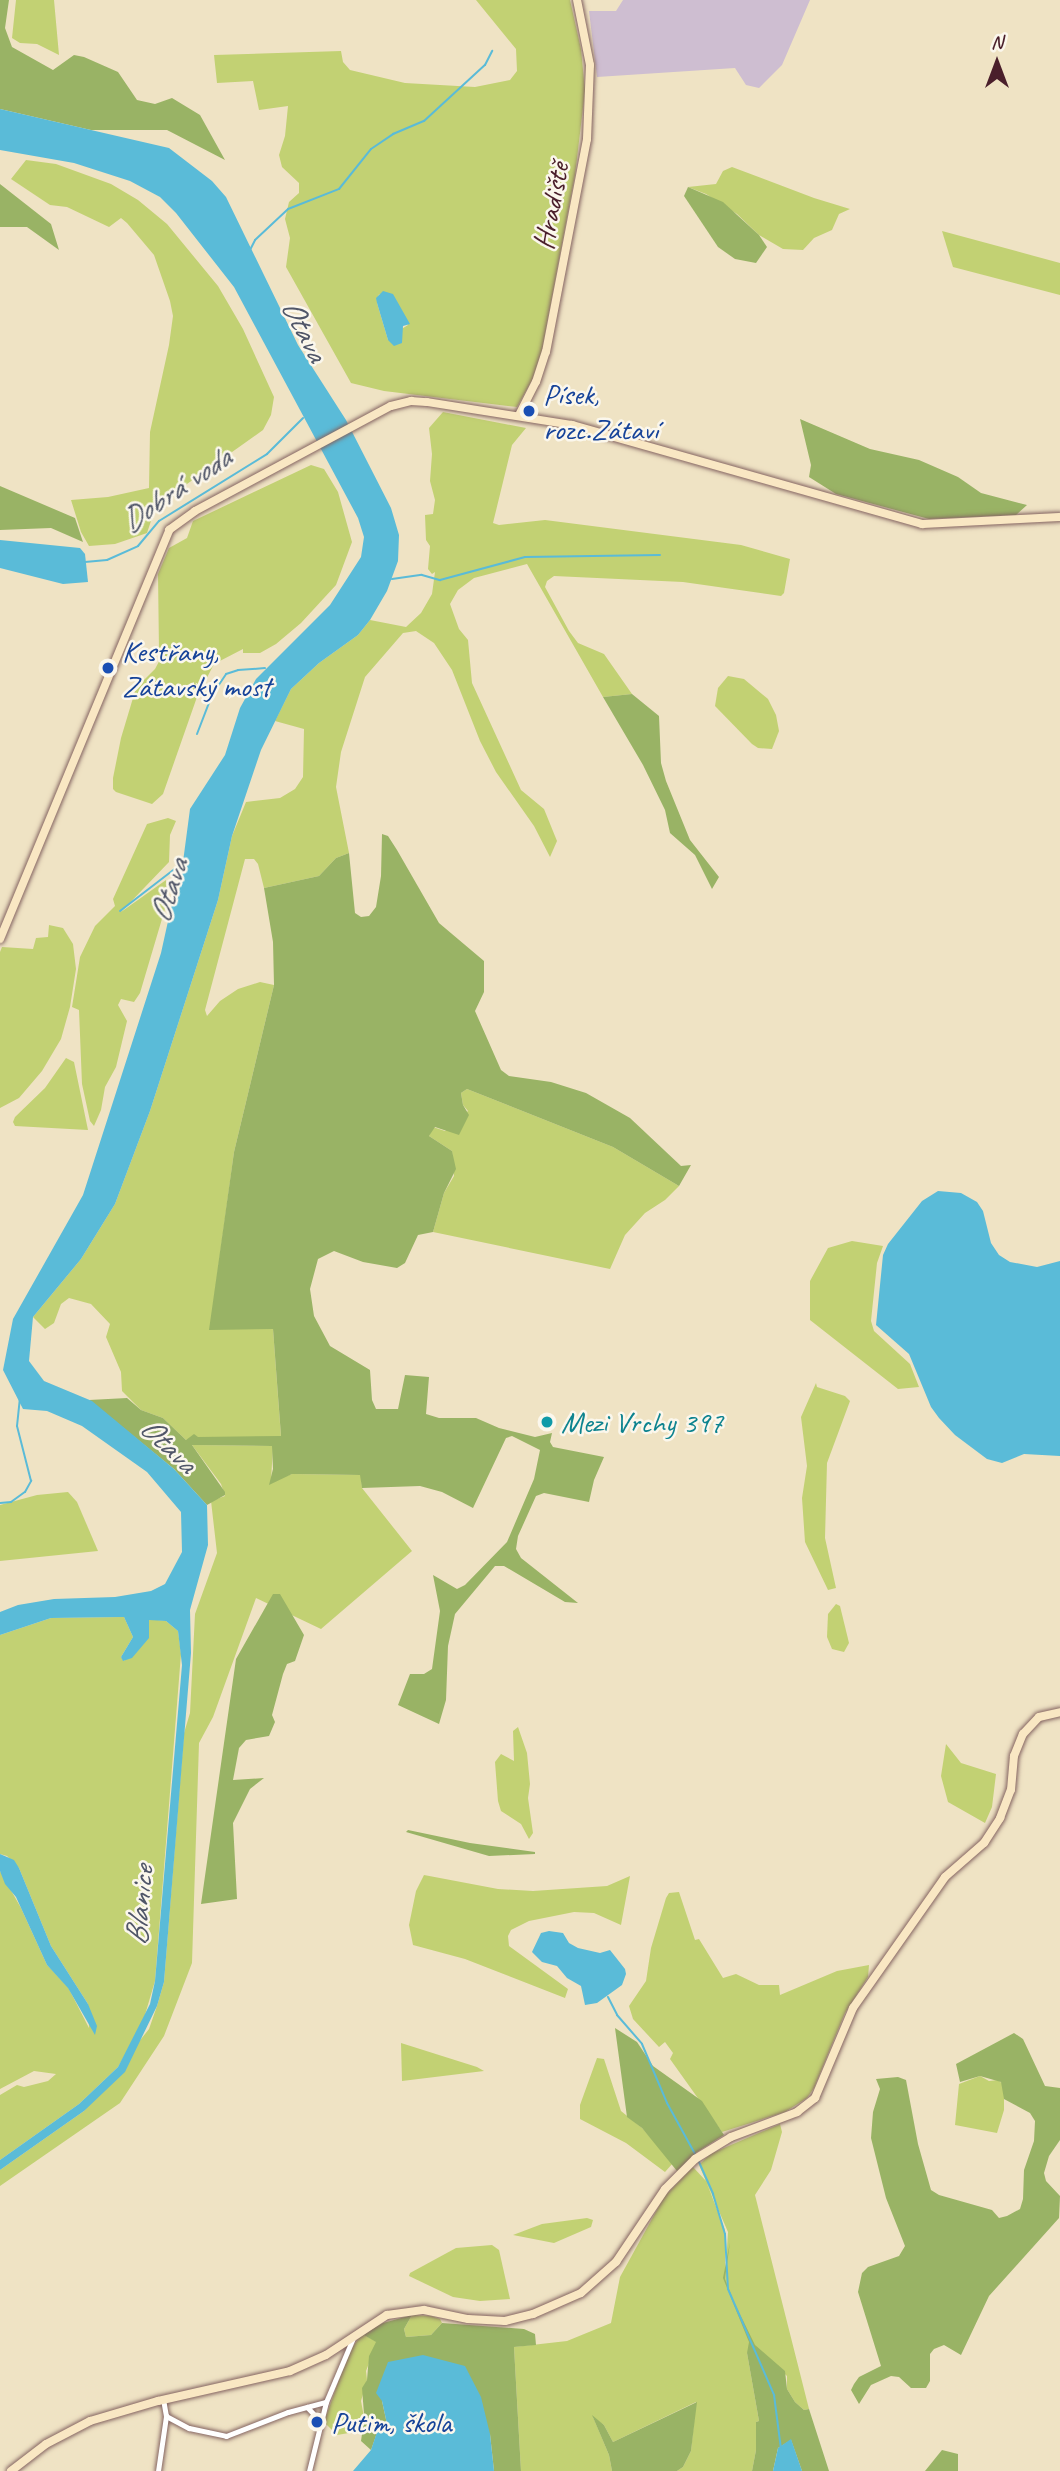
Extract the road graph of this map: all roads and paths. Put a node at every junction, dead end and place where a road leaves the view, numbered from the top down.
1 (577, 0) edge
2 (519, 415) junction
3 (1060, 517) edge
4 (0, 939) edge
5 (1060, 1712) edge
6 (355, 2335) junction
7 (326, 2354) junction
8 (341, 2365) junction
9 (163, 2399) junction
10 (326, 2402) junction
11 (307, 2407) junction
12 (166, 2416) junction
13 (321, 2422) junction
14 (308, 2469) edge
15 (11, 2471) edge
16 (158, 2471) edge

1 - 2 street, Hradiště
2 - 3 street
2 - 4 street
5 - 6 street
6 - 7 street
6 - 8 street
7 - 8 street
7 - 9 street
8 - 10 street
9 - 12 street
9 - 15 street
10 - 11 street
10 - 13 street
11 - 12 street
11 - 13 street
12 - 16 street
13 - 14 street

